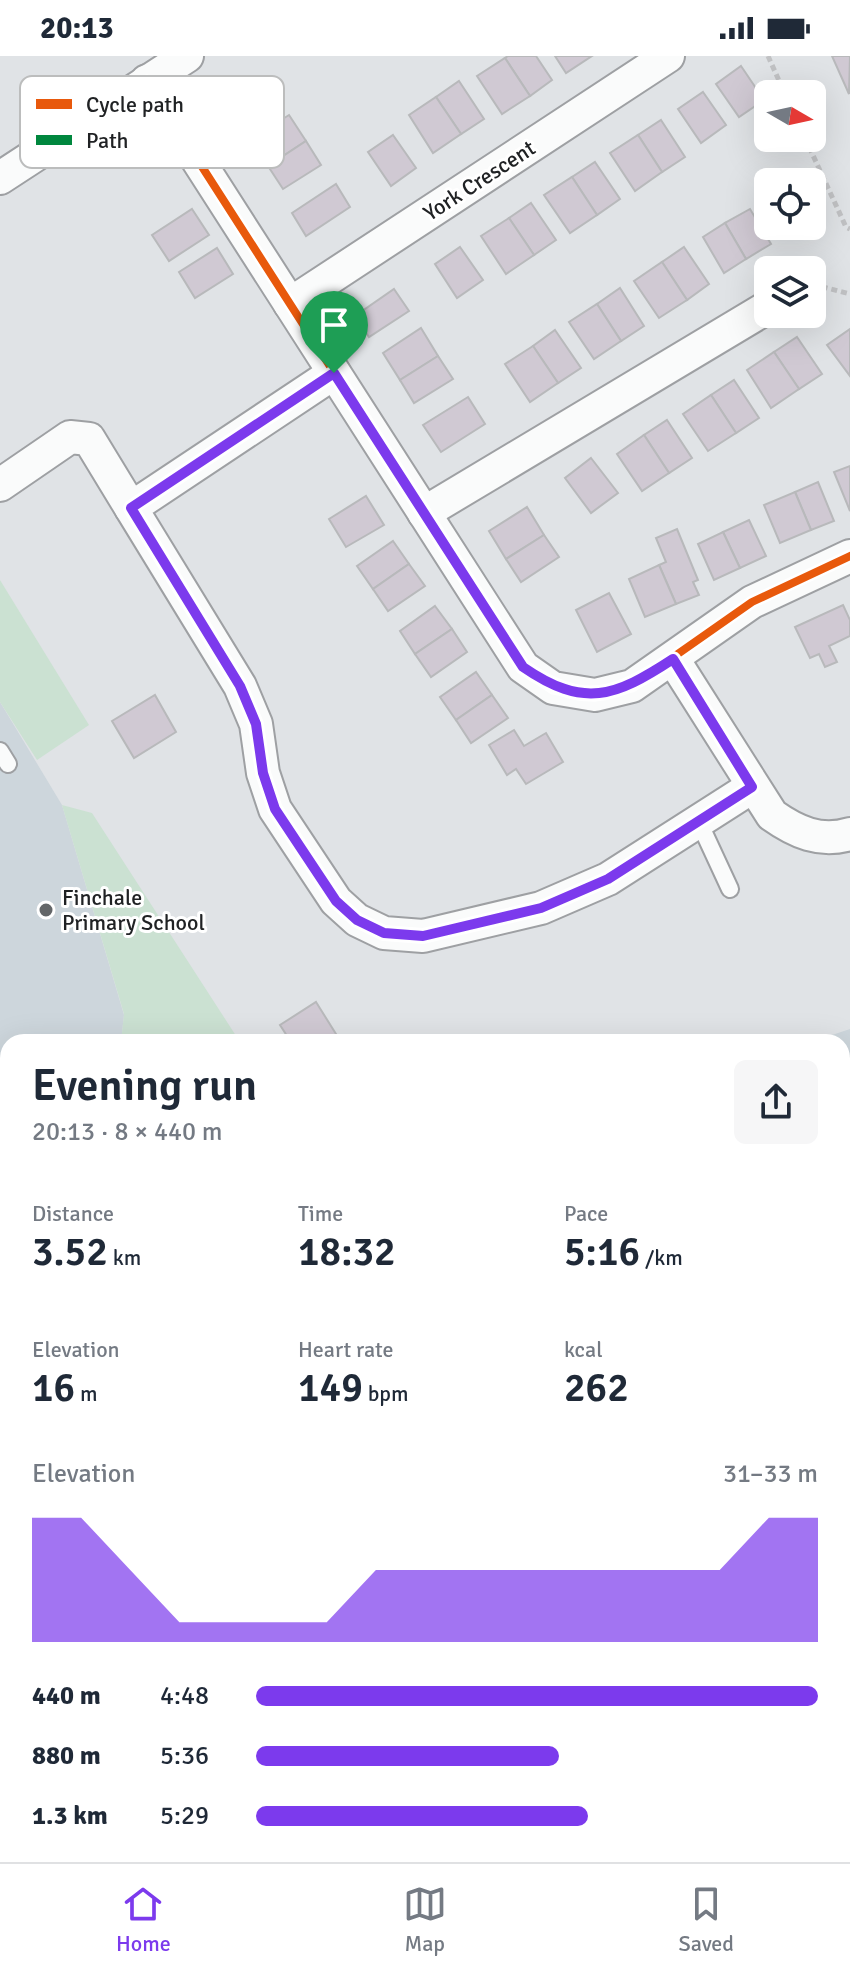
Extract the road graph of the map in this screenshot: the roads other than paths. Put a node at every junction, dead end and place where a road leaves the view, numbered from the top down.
1 (187, 56) edge
2 (668, 56) edge
3 (155, 76) edge
4 (20, 165) edge
5 (203, 168) edge
6 (0, 178) edge
7 (290, 304) junction
8 (754, 315) edge
9 (334, 373) junction
10 (0, 485) edge
11 (131, 508) junction
12 (424, 513) junction
13 (850, 556) edge
14 (673, 659) junction
15 (752, 787) junction
16 (699, 822) junction
17 (850, 834) edge
18 (730, 889) dead end

1 - 3 street
2 - 7 street, York Crescent
4 - 6 street
5 - 7 street
7 - 9 street
8 - 12 street
9 - 11 street
9 - 12 street
10 - 11 street
11 - 16 street
12 - 14 street
13 - 14 street
14 - 15 street
15 - 16 street
15 - 17 street
16 - 18 lane

